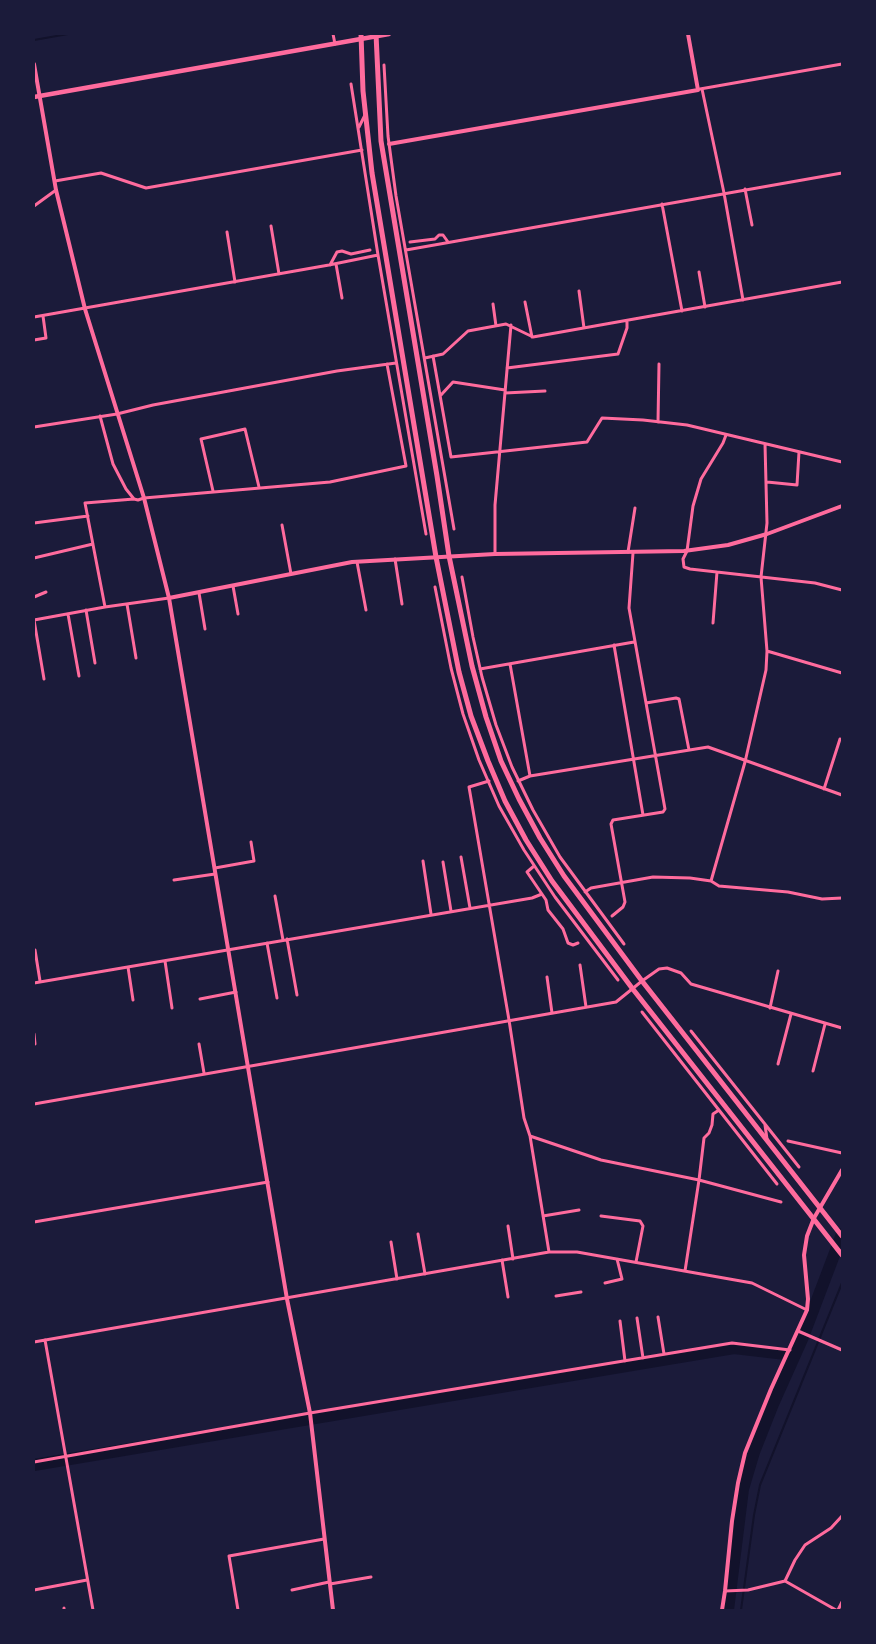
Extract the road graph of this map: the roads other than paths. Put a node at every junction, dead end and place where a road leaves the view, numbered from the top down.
1 (333, 34) edge
2 (389, 34) edge
3 (688, 34) edge
4 (376, 35) edge
5 (361, 36) edge
6 (335, 44) junction
7 (34, 64) edge
8 (842, 64) edge
9 (384, 65) dead end
10 (378, 71) junction
11 (385, 78) junction
12 (351, 84) dead end
13 (700, 89) junction
14 (40, 96) junction
15 (34, 97) edge
16 (365, 114) junction
17 (358, 128) junction
18 (389, 144) junction
19 (362, 150) junction
20 (842, 172) edge
21 (55, 181) junction
22 (389, 188) junction
23 (745, 189) junction
24 (56, 190) junction
25 (724, 192) junction
26 (396, 196) junction
27 (662, 204) junction
28 (34, 206) edge
29 (752, 225) dead end
30 (271, 226) dead end
31 (227, 232) dead end
32 (410, 242) dead end
33 (448, 242) junction
34 (370, 250) dead end
35 (406, 250) junction
36 (378, 255) junction
37 (336, 264) junction
38 (379, 264) junction
39 (329, 265) junction
40 (388, 271) junction
41 (699, 272) dead end
42 (279, 274) junction
43 (235, 282) junction
44 (842, 282) edge
45 (579, 291) dead end
46 (342, 298) dead end
47 (743, 300) junction
48 (525, 302) dead end
49 (408, 304) junction
50 (493, 304) dead end
51 (705, 307) junction
52 (85, 308) junction
53 (416, 311) junction
54 (682, 311) junction
55 (43, 316) junction
56 (34, 317) edge
57 (627, 321) junction
58 (511, 325) junction
59 (496, 326) junction
60 (584, 328) junction
61 (533, 337) junction
62 (34, 340) edge
63 (433, 356) junction
64 (425, 358) junction
65 (396, 363) junction
66 (387, 364) junction
67 (659, 364) dead end
68 (507, 368) junction
69 (421, 383) junction
70 (545, 391) dead end
71 (431, 392) junction
72 (505, 392) junction
73 (440, 395) junction
74 (405, 412) junction
75 (117, 414) junction
76 (100, 416) junction
77 (413, 421) junction
78 (658, 422) junction
79 (34, 427) edge
80 (726, 435) junction
81 (765, 444) junction
82 (500, 451) junction
83 (799, 452) junction
84 (842, 462) edge
85 (443, 464) junction
86 (437, 476) junction
87 (767, 482) junction
88 (259, 487) junction
89 (213, 491) junction
90 (144, 498) junction
91 (134, 499) junction
92 (421, 506) junction
93 (842, 506) edge
94 (634, 508) dead end
95 (429, 514) junction
96 (88, 516) junction
97 (34, 523) edge
98 (282, 525) dead end
99 (454, 529) dead end
100 (426, 534) dead end
101 (767, 534) junction
102 (93, 544) junction
103 (687, 550) junction
104 (628, 553) junction
105 (633, 553) junction
106 (495, 554) junction
107 (436, 556) junction
108 (449, 556) junction
109 (34, 558) edge
110 (395, 560) junction
111 (357, 562) junction
112 (717, 572) junction
113 (291, 574) junction
114 (462, 577) dead end
115 (761, 577) junction
116 (233, 586) junction
117 (435, 587) dead end
118 (842, 590) edge
119 (46, 592) dead end
120 (199, 593) junction
121 (34, 597) edge
122 (170, 598) junction
123 (459, 601) junction
124 (127, 604) junction
125 (402, 604) dead end
126 (105, 607) junction
127 (86, 610) junction
128 (366, 610) dead end
129 (468, 611) junction
130 (68, 614) junction
131 (238, 614) dead end
132 (713, 623) dead end
133 (205, 629) dead end
134 (451, 635) junction
135 (634, 642) junction
136 (446, 645) junction
137 (614, 645) junction
138 (767, 651) junction
139 (136, 658) dead end
140 (95, 664) dead end
141 (510, 664) junction
142 (480, 669) junction
143 (842, 673) edge
144 (79, 676) dead end
145 (44, 678) dead end
146 (646, 703) junction
147 (492, 733) junction
148 (840, 739) dead end
149 (503, 742) junction
150 (689, 750) junction
151 (656, 756) junction
152 (634, 759) junction
153 (746, 762) junction
154 (530, 776) junction
155 (518, 781) junction
156 (489, 782) junction
157 (824, 789) junction
158 (842, 795) edge
159 (643, 815) junction
160 (250, 842) dead end
161 (549, 852) junction
162 (461, 857) dead end
163 (560, 857) junction
164 (423, 861) dead end
165 (443, 862) dead end
166 (534, 866) junction
167 (215, 868) junction
168 (216, 874) junction
169 (174, 880) dead end
170 (711, 881) junction
171 (622, 883) junction
172 (585, 892) junction
173 (542, 894) junction
174 (275, 896) dead end
175 (842, 898) edge
176 (490, 904) junction
177 (470, 908) junction
178 (597, 909) junction
179 (451, 911) junction
180 (431, 914) junction
181 (612, 916) dead end
182 (598, 922) junction
183 (285, 939) junction
184 (268, 943) junction
185 (578, 943) dead end
186 (624, 944) dead end
187 (34, 950) edge
188 (229, 950) junction
189 (165, 961) junction
190 (605, 963) junction
191 (580, 965) dead end
192 (616, 966) junction
193 (128, 967) junction
194 (778, 971) dead end
195 (547, 977) dead end
196 (618, 980) dead end
197 (642, 981) junction
198 (34, 982) edge
199 (40, 982) junction
200 (632, 988) junction
201 (236, 992) junction
202 (297, 996) dead end
203 (277, 998) dead end
204 (200, 999) dead end
205 (133, 1000) dead end
206 (586, 1007) junction
207 (172, 1008) dead end
208 (770, 1008) junction
209 (642, 1012) dead end
210 (552, 1013) junction
211 (791, 1014) junction
212 (509, 1020) junction
213 (825, 1024) junction
214 (842, 1028) edge
215 (691, 1031) dead end
216 (34, 1034) edge
217 (686, 1036) junction
218 (699, 1041) junction
219 (35, 1044) dead end
220 (199, 1044) dead end
221 (687, 1057) junction
222 (778, 1064) dead end
223 (248, 1066) junction
224 (688, 1070) junction
225 (813, 1071) dead end
226 (204, 1074) junction
227 (34, 1104) edge
228 (719, 1110) junction
229 (765, 1125) junction
230 (530, 1136) junction
231 (767, 1140) junction
232 (788, 1141) dead end
233 (746, 1144) junction
234 (760, 1150) junction
235 (842, 1153) edge
236 (799, 1167) dead end
237 (842, 1170) edge
238 (699, 1180) junction
239 (268, 1182) junction
240 (777, 1184) dead end
241 (781, 1202) dead end
242 (820, 1207) junction
243 (579, 1210) dead end
244 (543, 1216) junction
245 (601, 1216) dead end
246 (814, 1218) junction
247 (34, 1222) edge
248 (508, 1226) dead end
249 (418, 1234) dead end
250 (842, 1236) edge
251 (391, 1242) dead end
252 (549, 1252) junction
253 (842, 1255) edge
254 (513, 1258) junction
255 (617, 1259) junction
256 (502, 1260) junction
257 (636, 1262) junction
258 (685, 1271) junction
259 (425, 1274) junction
260 (397, 1280) junction
261 (605, 1283) dead end
262 (581, 1292) dead end
263 (556, 1296) dead end
264 (508, 1297) dead end
265 (287, 1299) junction
266 (806, 1310) junction
267 (658, 1317) dead end
268 (637, 1318) dead end
269 (620, 1321) dead end
270 (798, 1331) junction
271 (45, 1340) junction
272 (34, 1342) edge
273 (790, 1350) junction
274 (842, 1350) edge
275 (664, 1354) junction
276 (643, 1358) junction
277 (625, 1361) junction
278 (310, 1413) junction
279 (67, 1455) junction
280 (34, 1462) edge
281 (842, 1516) edge
282 (324, 1538) junction
283 (371, 1577) dead end
284 (87, 1580) junction
285 (785, 1581) junction
286 (330, 1583) junction
287 (34, 1590) edge
288 (292, 1590) dead end
289 (725, 1592) junction
290 (842, 1602) edge
291 (93, 1610) edge
292 (238, 1610) edge
293 (333, 1610) edge
294 (722, 1610) edge
295 (837, 1610) edge

1 - 6 street
2 - 4 main road
3 - 13 street
4 - 5 main road
4 - 10 highway
5 - 6 main road
5 - 16 highway
6 - 14 main road
7 - 14 street
8 - 13 street
9 - 11 street
10 - 11 street
10 - 22 highway
11 - 18 street
12 - 17 street
13 - 18 street
13 - 25 street
14 - 15 main road
14 - 21 street
16 - 17 street
16 - 40 highway
17 - 19 street
18 - 26 street
19 - 21 street
19 - 36 street
20 - 23 street
21 - 24 street
22 - 26 street
22 - 49 highway
23 - 25 street
23 - 29 street
24 - 28 street
24 - 52 street
25 - 27 street
25 - 47 street
26 - 35 street
27 - 33 street
27 - 54 street
30 - 42 street
31 - 43 street
32 - 33 street
33 - 35 street
34 - 39 street
35 - 53 street
36 - 37 street
36 - 38 street
37 - 39 street
37 - 46 street
38 - 40 street
38 - 65 street
39 - 42 street
40 - 77 highway
41 - 51 street
42 - 43 street
43 - 52 street
44 - 47 street
45 - 60 street
47 - 51 street
48 - 61 street
49 - 53 street
49 - 69 highway
50 - 59 street
51 - 54 street
52 - 55 street
52 - 75 street
53 - 64 street
54 - 57 street
55 - 56 street
55 - 62 street
57 - 60 street
57 - 68 street
58 - 59 street
58 - 61 street
58 - 68 street
59 - 63 street
60 - 61 street
63 - 64 street
63 - 73 street
64 - 71 street
65 - 66 street
65 - 74 street
66 - 75 street
66 - 88 street
67 - 78 street
68 - 72 street
69 - 71 street
69 - 86 highway
70 - 72 street
71 - 85 street
72 - 73 street
72 - 82 street
73 - 82 street
74 - 77 street
74 - 92 street
75 - 76 street
75 - 90 street
76 - 79 street
76 - 91 street
77 - 95 highway
78 - 80 street
78 - 82 street
80 - 81 street
80 - 103 street
81 - 83 street
81 - 87 street
82 - 106 street
83 - 84 street
83 - 87 street
85 - 86 street
85 - 99 street
86 - 108 highway
87 - 101 street
88 - 89 street
88 - 89 street
89 - 90 street
90 - 91 street
90 - 122 street
91 - 96 street
92 - 95 street
92 - 100 street
93 - 101 street
94 - 104 street
95 - 107 highway
96 - 97 street
96 - 102 street
98 - 113 street
101 - 103 street
101 - 115 street
102 - 109 street
102 - 126 street
103 - 105 street
103 - 112 street
104 - 105 street
104 - 106 street
105 - 135 street
106 - 108 street
107 - 108 street
107 - 110 street
107 - 134 highway
108 - 123 highway
110 - 111 street
110 - 125 street
111 - 113 street
111 - 128 street
112 - 115 street
112 - 132 street
113 - 116 street
114 - 129 street
115 - 118 street
115 - 138 street
116 - 120 street
116 - 131 street
117 - 136 street
119 - 121 street
120 - 122 street
120 - 133 street
122 - 124 street
122 - 167 street
123 - 129 street
123 - 147 highway
124 - 126 street
124 - 139 street
126 - 127 street
127 - 130 street
127 - 140 street
129 - 142 street
130 - 144 street
130 - 145 street
134 - 136 street
134 - 192 highway
135 - 137 street
135 - 146 street
136 - 156 street
137 - 141 street
137 - 152 street
138 - 143 street
138 - 153 street
141 - 142 street
141 - 154 street
142 - 149 street
146 - 150 street
146 - 151 street
147 - 149 street
147 - 161 highway
148 - 157 street
149 - 155 street
150 - 151 street
150 - 153 street
151 - 152 street
151 - 159 street
152 - 154 street
152 - 159 street
153 - 157 street
153 - 170 street
154 - 155 street
155 - 163 street
156 - 166 street
156 - 176 street
157 - 158 street
159 - 171 street
160 - 167 street
161 - 163 street
161 - 182 highway
162 - 177 street
163 - 172 street
164 - 180 street
165 - 179 street
166 - 173 street
166 - 190 street
167 - 168 street
168 - 169 street
168 - 188 street
170 - 171 street
170 - 175 street
171 - 172 street
171 - 181 street
172 - 178 street
173 - 176 street
173 - 185 street
174 - 183 street
176 - 177 street
176 - 212 street
177 - 179 street
178 - 182 street
178 - 186 street
179 - 180 street
180 - 183 street
182 - 197 highway
183 - 184 street
183 - 202 street
184 - 188 street
184 - 203 street
187 - 199 street
188 - 189 street
188 - 201 street
189 - 193 street
189 - 207 street
190 - 192 street
190 - 196 street
191 - 206 street
192 - 200 highway
193 - 199 street
193 - 205 street
194 - 208 street
195 - 210 street
197 - 200 street
197 - 208 street
197 - 217 highway
198 - 199 street
200 - 206 street
200 - 221 highway
201 - 204 street
201 - 223 street
206 - 210 street
208 - 211 street
209 - 224 street
210 - 212 street
211 - 213 street
211 - 222 street
212 - 223 street
212 - 230 street
213 - 214 street
213 - 225 street
215 - 218 street
216 - 219 street
217 - 218 street
217 - 231 highway
218 - 229 street
220 - 226 street
221 - 224 street
221 - 234 highway
223 - 226 street
223 - 239 street
224 - 228 street
226 - 227 street
228 - 233 street
228 - 238 street
229 - 231 street
229 - 236 street
230 - 238 street
230 - 244 street
231 - 242 highway
232 - 235 street
233 - 234 street
233 - 240 street
234 - 246 highway
237 - 242 street
238 - 241 street
238 - 258 street
239 - 247 street
239 - 265 street
242 - 246 street
242 - 250 highway
243 - 244 street
244 - 252 street
245 - 257 street
246 - 253 highway
246 - 266 street
248 - 254 street
249 - 259 street
251 - 260 street
252 - 254 street
252 - 255 street
254 - 256 street
255 - 257 street
255 - 261 street
256 - 259 street
256 - 264 street
257 - 258 street
258 - 266 street
259 - 260 street
260 - 265 street
262 - 263 street
265 - 271 street
265 - 278 street
266 - 270 street
267 - 275 street
268 - 276 street
269 - 277 street
270 - 273 street
270 - 274 street
271 - 272 street
271 - 279 street
273 - 275 street
273 - 289 street
275 - 276 street
276 - 277 street
277 - 278 street
278 - 279 street
278 - 282 street
279 - 280 street
279 - 284 street
281 - 285 street
282 - 286 street
282 - 292 street
283 - 286 street
284 - 287 street
284 - 291 street
285 - 289 street
285 - 295 street
286 - 288 street
286 - 293 street
289 - 294 street
290 - 295 street

